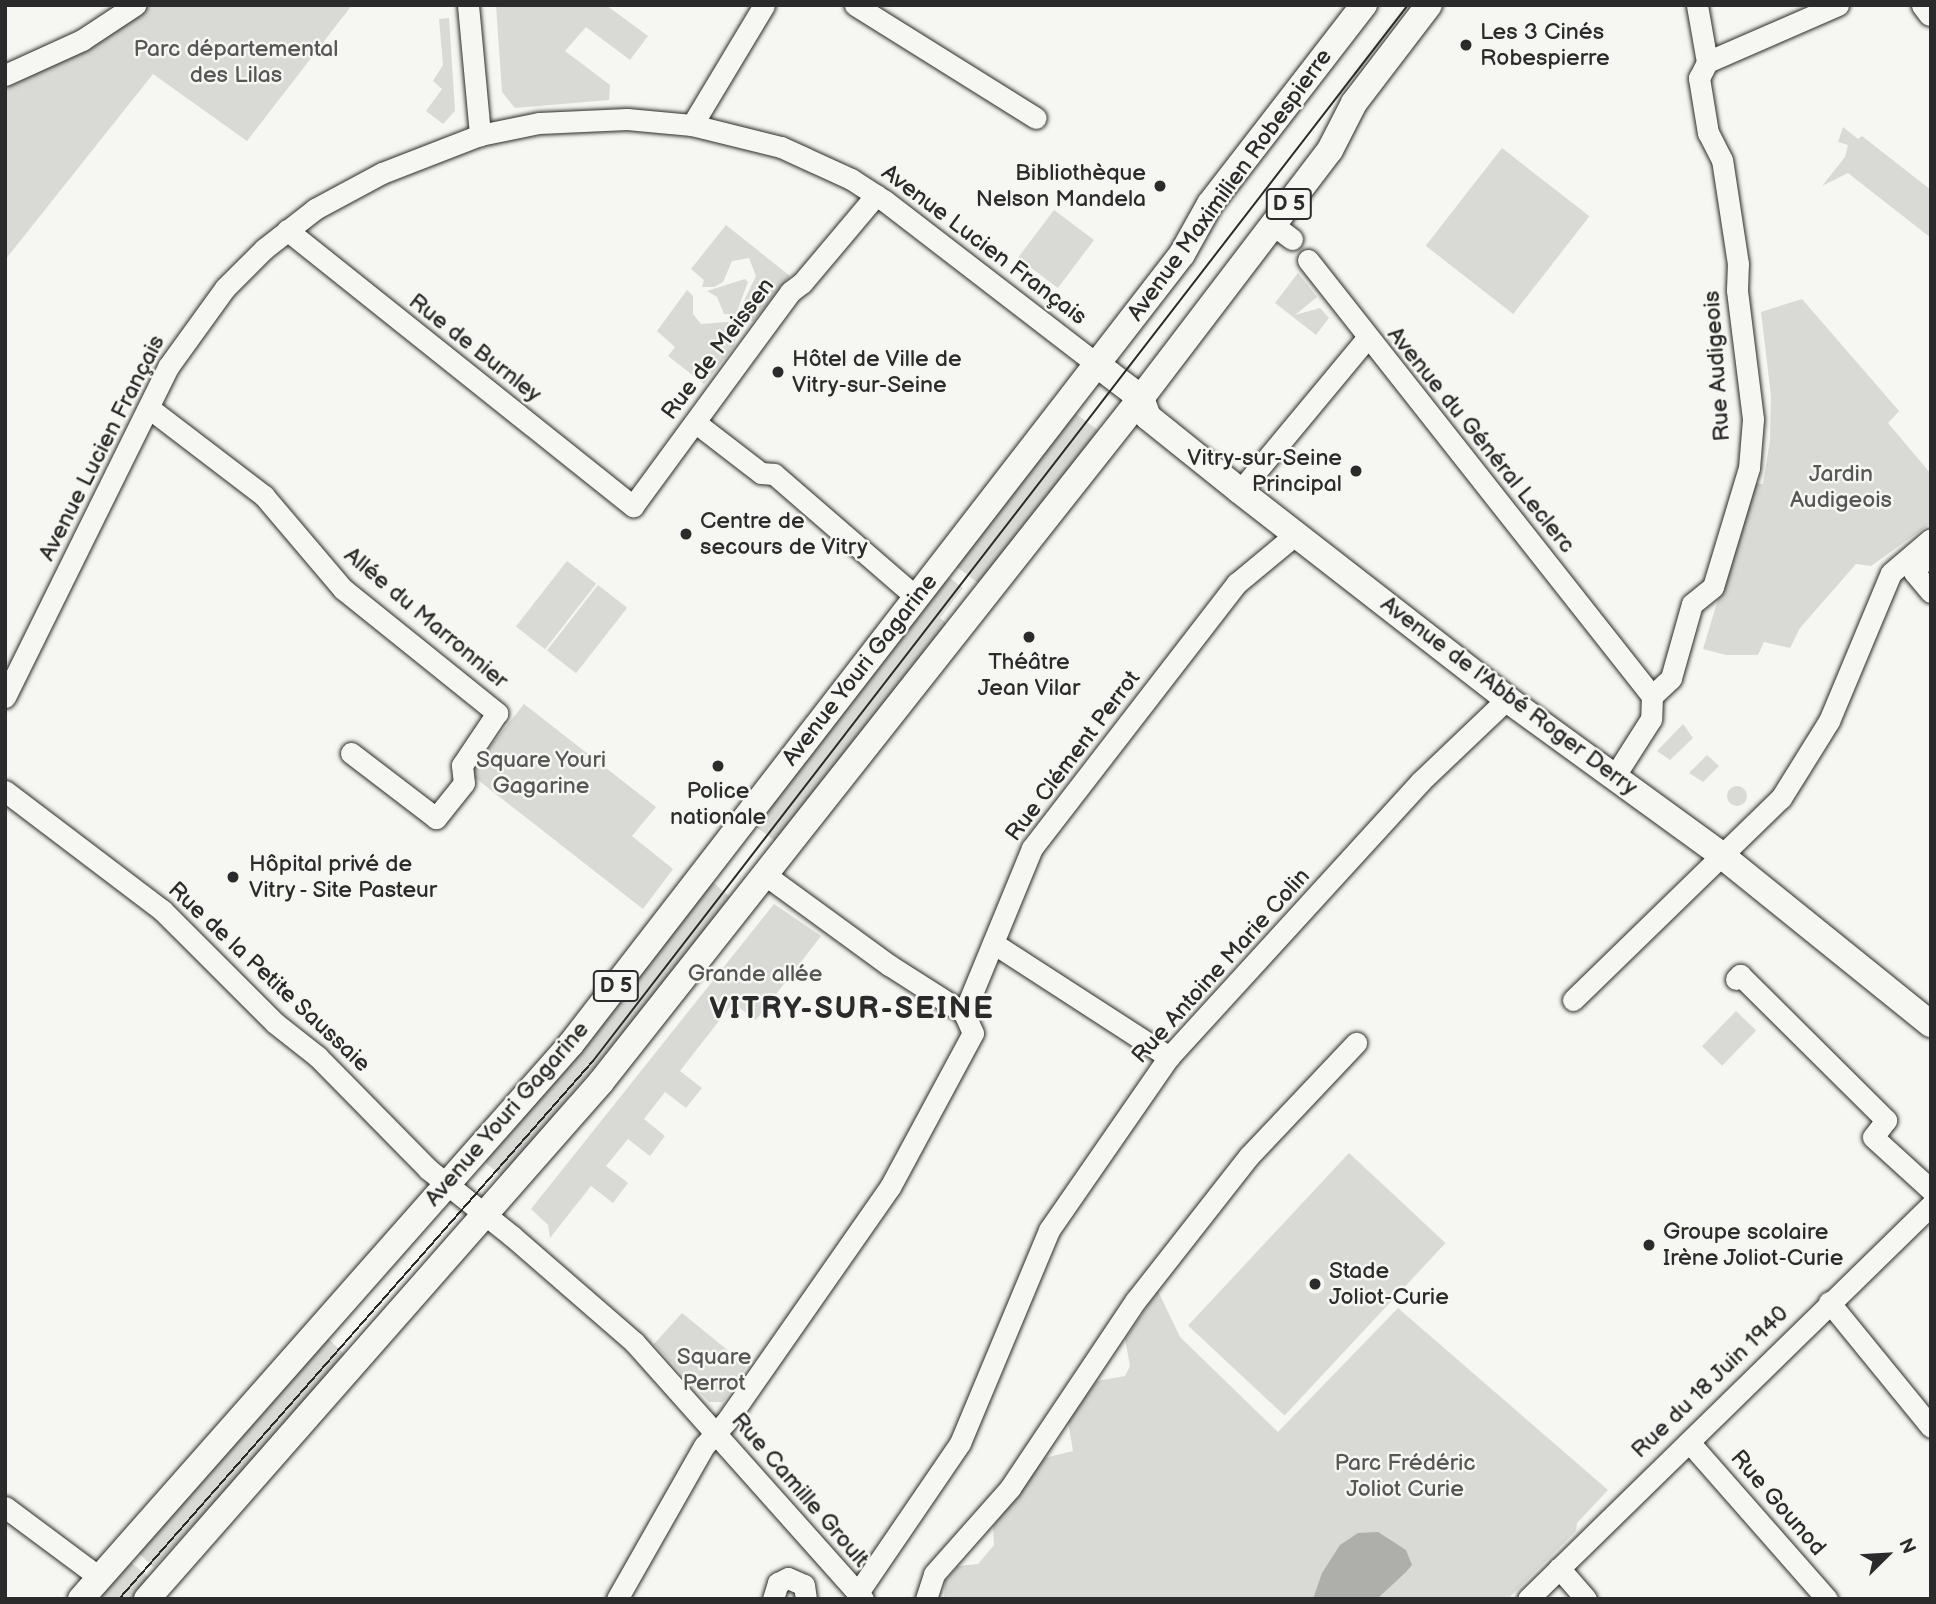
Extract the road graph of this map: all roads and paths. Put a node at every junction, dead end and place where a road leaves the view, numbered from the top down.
1 (135, 5) edge
2 (468, 5) edge
3 (764, 5) edge
4 (855, 5) edge
5 (1364, 5) edge
6 (1429, 5) edge
7 (1697, 5) edge
8 (1838, 5) edge
9 (1913, 5) edge
10 (1925, 5) edge
11 (1931, 13) edge
12 (1931, 29) edge
13 (1707, 62) junction
14 (5, 75) edge
15 (1036, 118) dead end
16 (692, 125) junction
17 (480, 135) junction
18 (876, 195) junction
19 (286, 230) junction
20 (1308, 260) dead end
21 (1368, 337) junction
22 (1095, 363) junction
23 (1141, 398) junction
24 (149, 408) junction
25 (696, 423) junction
26 (1240, 491) junction
27 (633, 506) joint
28 (1296, 534) junction
29 (1931, 539) edge
30 (1931, 551) edge
31 (1901, 570) junction
32 (1931, 592) edge
33 (916, 597) junction
34 (1652, 696) junction
35 (5, 697) edge
36 (1507, 699) junction
37 (351, 752) dead end
38 (1614, 776) junction
39 (5, 791) edge
40 (1720, 854) junction
41 (764, 874) junction
42 (993, 943) junction
43 (1736, 979) dead end
44 (1573, 1000) dead end
45 (964, 1013) junction
46 (1931, 1024) edge
47 (1356, 1042) dead end
48 (1169, 1057) junction
49 (448, 1183) junction
50 (1931, 1190) edge
51 (1931, 1205) edge
52 (485, 1215) junction
53 (1829, 1303) junction
54 (1931, 1427) edge
55 (715, 1433) junction
56 (1689, 1442) junction
57 (5, 1507) edge
58 (1559, 1568) junction
59 (838, 1575) junction
60 (99, 1577) junction
61 (805, 1592) edge
62 (860, 1596) edge
63 (81, 1599) edge
64 (147, 1599) edge
65 (617, 1599) edge
66 (774, 1599) edge
67 (926, 1599) edge
68 (1528, 1599) edge
69 (1586, 1599) edge
70 (1827, 1599) edge

1 - 14 street
2 - 17 street
3 - 16 street
4 - 15 street
5 - 22 main road, Avenue Maximilien Robespierre / D 5
6 - 23 main road, D 5
7 - 13 street, Rue Audigeois
8 - 13 street
9 - 12 street
10 - 11 main road
13 - 34 street, Rue Audigeois
16 - 17 street, Avenue Lucien Français
16 - 18 street, Avenue Lucien Français
17 - 19 street, Avenue Lucien Français
18 - 22 street, Avenue Lucien Français
18 - 25 street, Rue de Meissen
19 - 24 street, Avenue Lucien Français
19 - 27 street, Rue de Burnley
20 - 21 street
21 - 26 street, Avenue du Général Leclerc
21 - 34 street, Avenue du Général Leclerc
22 - 23 main road, Avenue de l'Abbé Roger Derry
22 - 33 main road, Avenue Youri Gagarine / D 5
23 - 26 main road, Avenue de l'Abbé Roger Derry
23 - 41 main road, D 5
24 - 35 street, Avenue Lucien Français
24 - 37 street, Allée du Marronnier
25 - 27 street, Rue de Meissen
25 - 33 street
26 - 28 main road, Avenue de l'Abbé Roger Derry
28 - 36 main road, Avenue de l'Abbé Roger Derry
28 - 42 street, Rue Clément Perrot
29 - 31 street
30 - 31 street
31 - 32 street
31 - 40 street
33 - 49 main road, Avenue Youri Gagarine / D 5
34 - 38 street, Rue Audigeois
36 - 38 main road, Avenue de l'Abbé Roger Derry
36 - 48 street, Rue Antoine Marie Colin
38 - 40 main road, Avenue de l'Abbé Roger Derry
39 - 49 street, Rue de la Petite Saussaie
40 - 44 street
40 - 46 main road, Avenue de l'Abbé Roger Derry
41 - 45 street
41 - 52 main road, D 5
42 - 45 street, Rue Clément Perrot
42 - 48 street
43 - 50 street
45 - 55 street, Rue Clément Perrot
47 - 67 street
48 - 62 street, Rue Antoine Marie Colin
49 - 52 street, Rue de la Petite Saussaie
49 - 60 main road, Avenue Youri Gagarine / D 5
51 - 53 street, Rue du 18 Juin 1940
52 - 55 street, Rue Camille Groult
52 - 64 main road, D 5
53 - 54 street
53 - 56 street, Rue du 18 Juin 1940
55 - 59 street, Rue Camille Groult
55 - 65 street
56 - 58 street, Rue du 18 Juin 1940
56 - 70 street, Rue Gounod
57 - 60 street
58 - 68 street, Rue du 18 Juin 1940
58 - 69 street
59 - 61 street
59 - 62 street, Rue Camille Groult
60 - 63 main road, D 5
61 - 66 street

